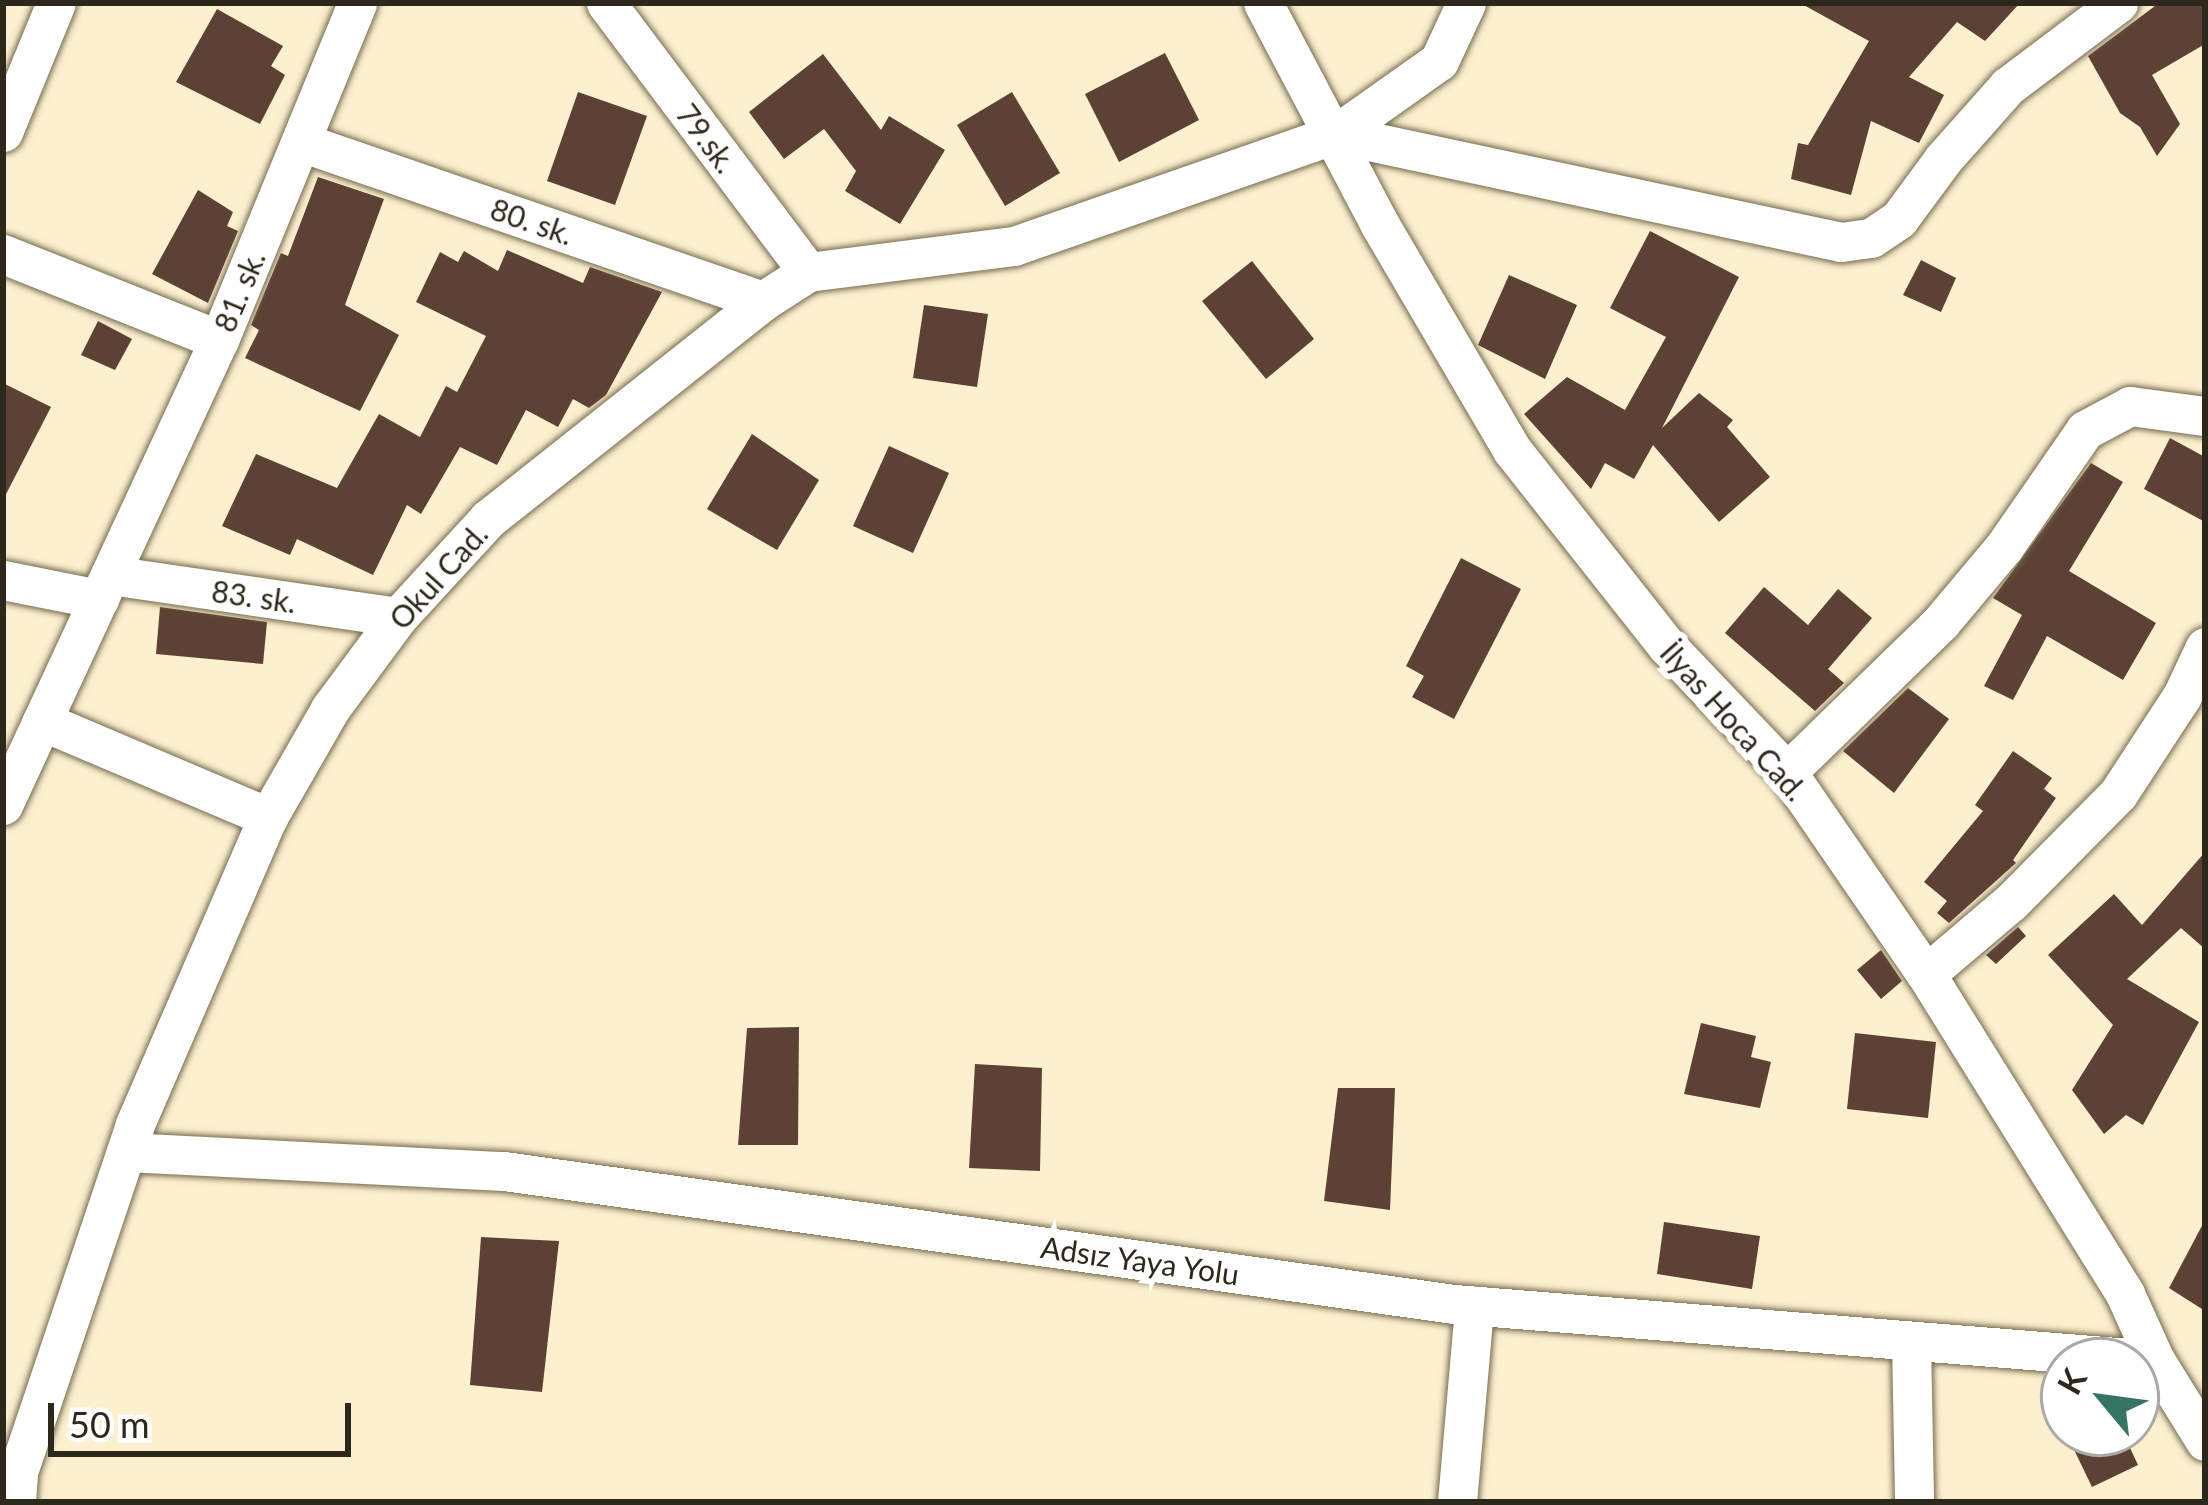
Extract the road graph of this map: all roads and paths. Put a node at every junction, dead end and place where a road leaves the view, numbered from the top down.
1 (56, 3) edge
2 (357, 3) edge
3 (606, 3) edge
4 (1263, 3) edge
5 (1466, 3) edge
6 (2118, 3) edge
7 (3, 131) edge
8 (1336, 134) junction
9 (302, 142) junction
10 (3, 254) edge
11 (808, 272) junction
12 (763, 301) junction
13 (219, 340) junction
14 (2205, 416) edge
15 (3, 580) edge
16 (104, 587) junction
17 (398, 617) junction
18 (2205, 647) edge
19 (42, 721) junction
20 (1786, 772) junction
21 (3, 805) edge
22 (268, 817) junction
23 (1926, 974) junction
24 (126, 1152) junction
25 (1474, 1306) junction
26 (2145, 1337) edge
27 (1911, 1341) junction
28 (2040, 1351) edge
29 (2160, 1367) edge
30 (2202, 1428) edge
31 (12, 1480) edge
32 (1457, 1502) edge
33 (1914, 1502) edge

1 - 7 street
2 - 9 street, 81. sk.
3 - 11 street, 79.sk.
4 - 8 street, İlyas Hoca Cad.
5 - 8 street, Okul Cad.
6 - 8 street
8 - 11 street, Okul Cad.
8 - 20 street, İlyas Hoca Cad.
9 - 12 street, 80. sk.
9 - 13 street, 81. sk.
10 - 13 street
11 - 12 street, Okul Cad.
12 - 17 street, Okul Cad.
13 - 16 street, 81. sk.
14 - 20 street
15 - 16 street, 83. sk.
16 - 17 street, 83. sk.
16 - 19 street, 81. sk.
17 - 22 street, Okul Cad.
18 - 23 street
19 - 21 street, 81. sk.
19 - 22 street
20 - 23 street, İlyas Hoca Cad.
22 - 24 street, Okul Cad.
23 - 26 street, İlyas Hoca Cad.
24 - 25 street, Adsız Yaya Yolu
24 - 31 street, Okul Cad.
25 - 27 street, Adsız Yaya Yolu
25 - 32 street
27 - 28 street, Adsız Yaya Yolu
27 - 33 street
29 - 30 street, İlyas Hoca Cad.

